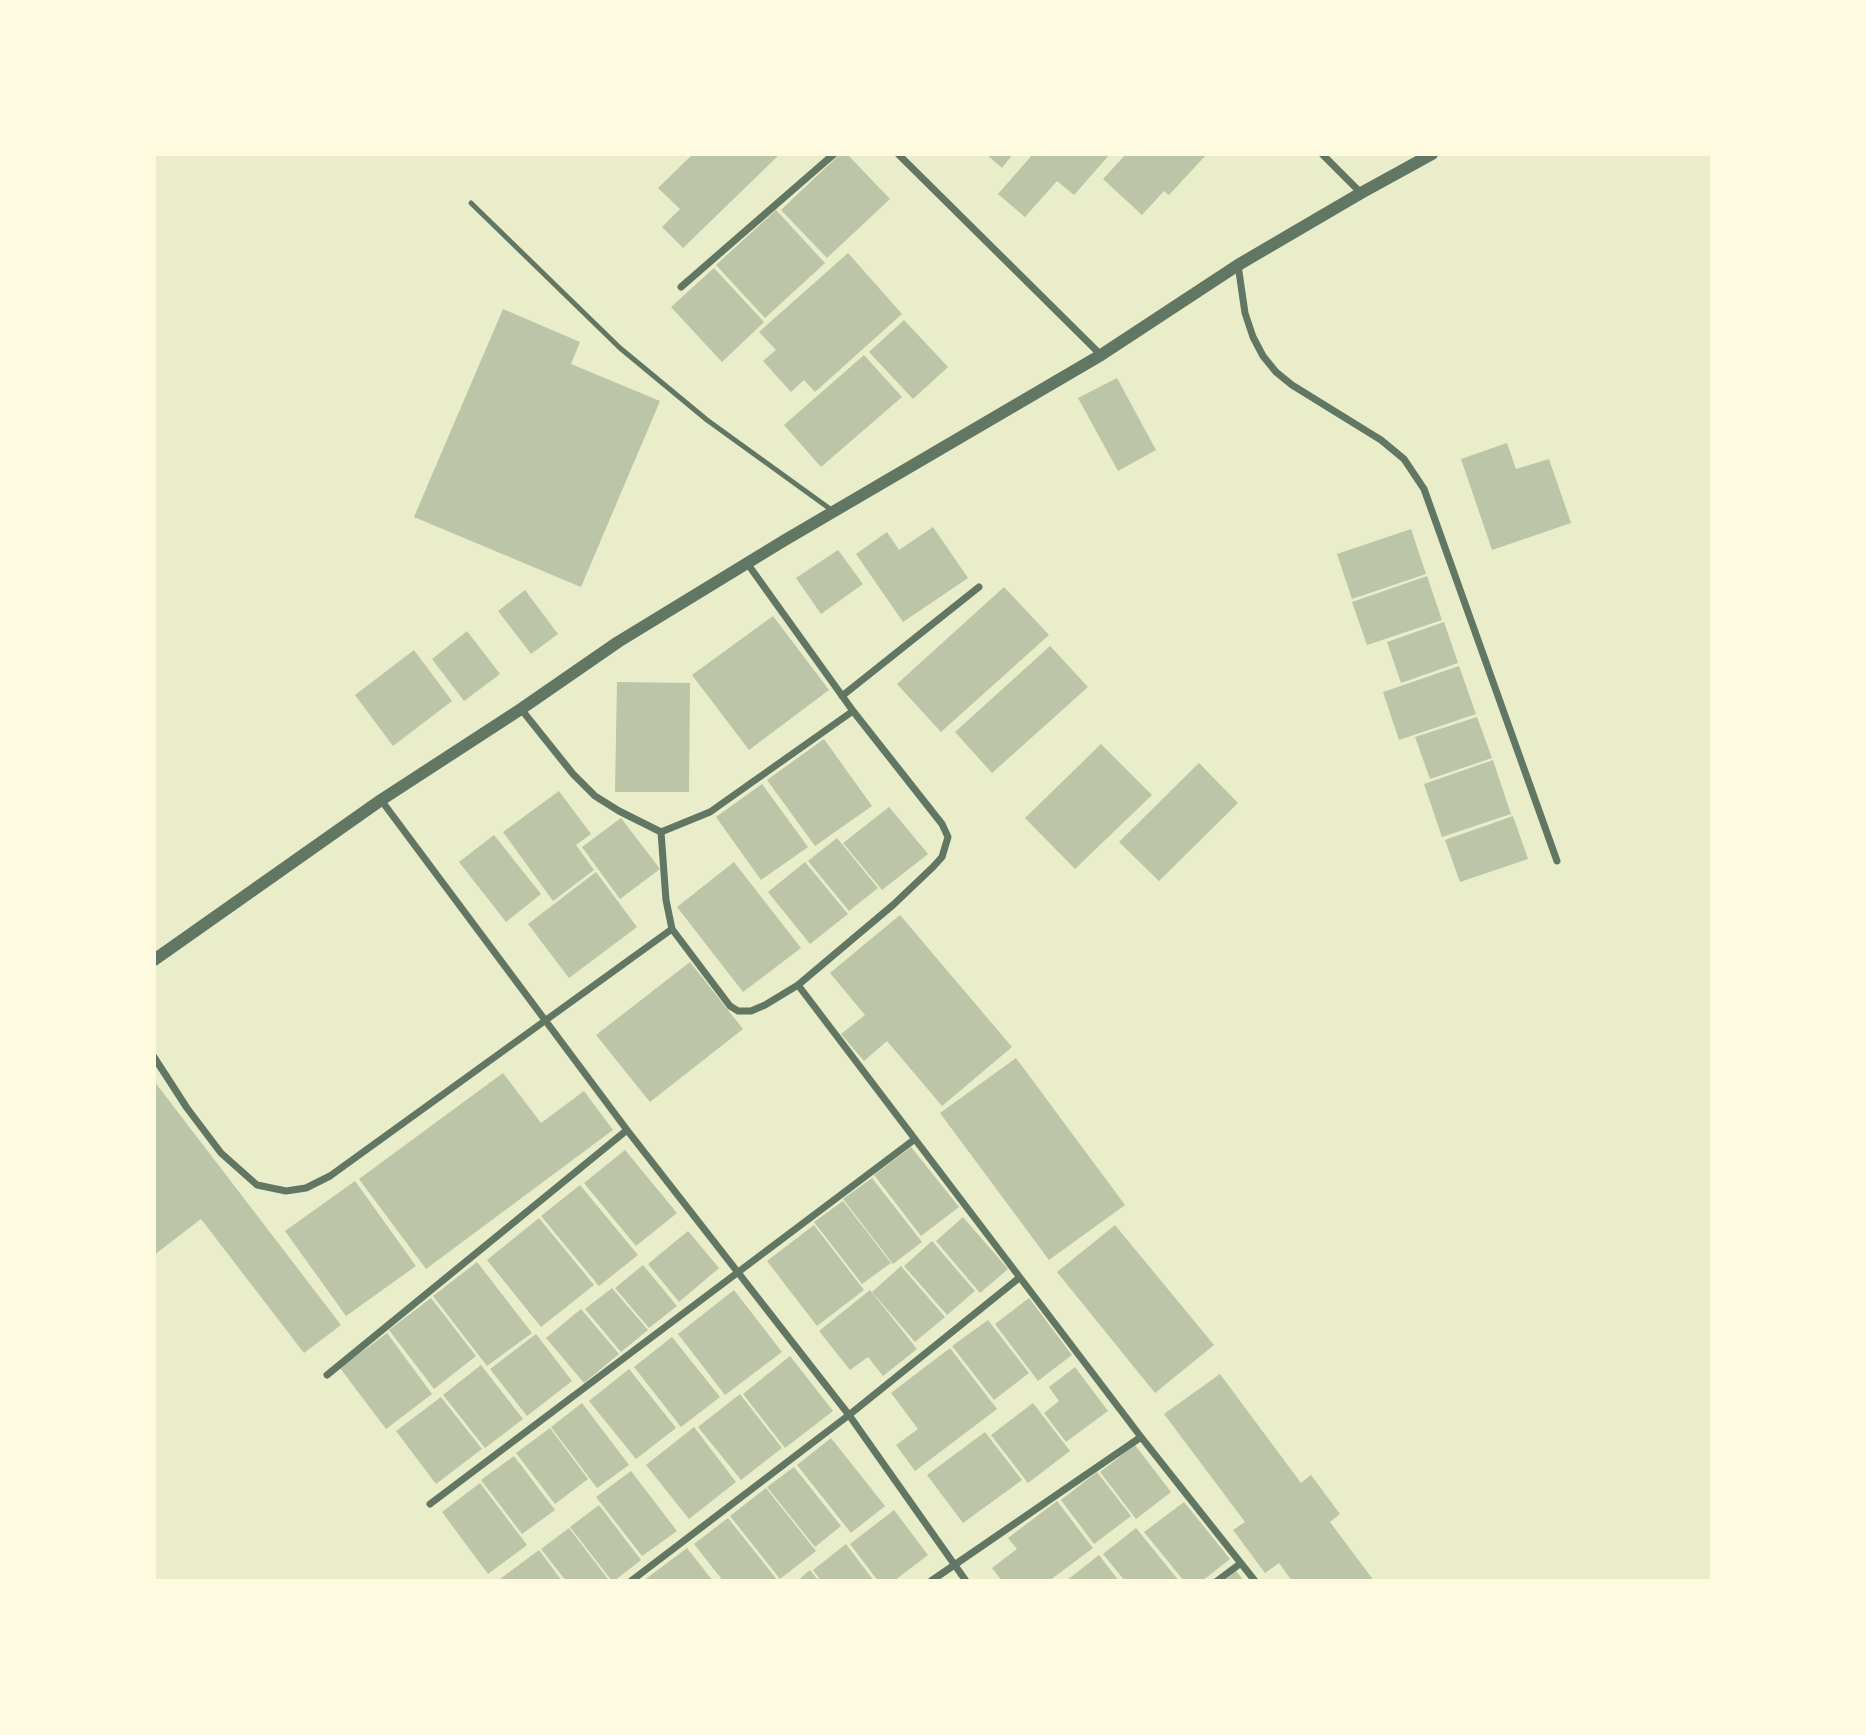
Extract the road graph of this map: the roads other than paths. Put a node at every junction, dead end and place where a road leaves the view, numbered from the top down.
1 (834, 154) edge
2 (898, 154) edge
3 (1322, 154) edge
4 (1432, 154) edge
5 (1361, 192) junction
6 (471, 203) dead end
7 (1238, 265) junction
8 (681, 288) dead end
9 (1101, 355) junction
10 (833, 511) junction
11 (747, 563) junction
12 (979, 587) dead end
13 (842, 696) junction
14 (521, 709) junction
15 (853, 711) junction
16 (381, 800) junction
17 (661, 832) junction
18 (1557, 861) dead end
19 (672, 929) junction
20 (154, 960) edge
21 (798, 985) junction
22 (545, 1020) junction
23 (154, 1057) edge
24 (627, 1130) junction
25 (915, 1139) junction
26 (738, 1272) junction
27 (1019, 1278) junction
28 (327, 1375) dead end
29 (849, 1415) junction
30 (1141, 1437) junction
31 (430, 1504) dead end
32 (1241, 1563) junction
33 (954, 1565) junction
34 (631, 1581) edge
35 (931, 1581) edge
36 (966, 1581) edge
37 (1217, 1581) edge
38 (1255, 1581) edge

1 - 8 street
2 - 9 street
3 - 5 street
4 - 5 street
5 - 7 street
6 - 10 lane
7 - 9 street
7 - 18 street
9 - 10 street
10 - 11 street
11 - 13 street
11 - 14 street
12 - 13 street
13 - 15 street
14 - 16 street
14 - 17 street
15 - 17 street
15 - 21 street
16 - 20 street
16 - 22 street
17 - 19 street
19 - 21 street
19 - 22 street
21 - 25 street
22 - 23 street
22 - 24 street
24 - 26 street
24 - 28 street
25 - 26 street
25 - 27 street
26 - 29 street
26 - 31 street
27 - 29 street
27 - 30 street
29 - 33 street
29 - 34 street
30 - 32 street
30 - 33 street
32 - 37 street
32 - 38 street
33 - 35 street
33 - 36 street

